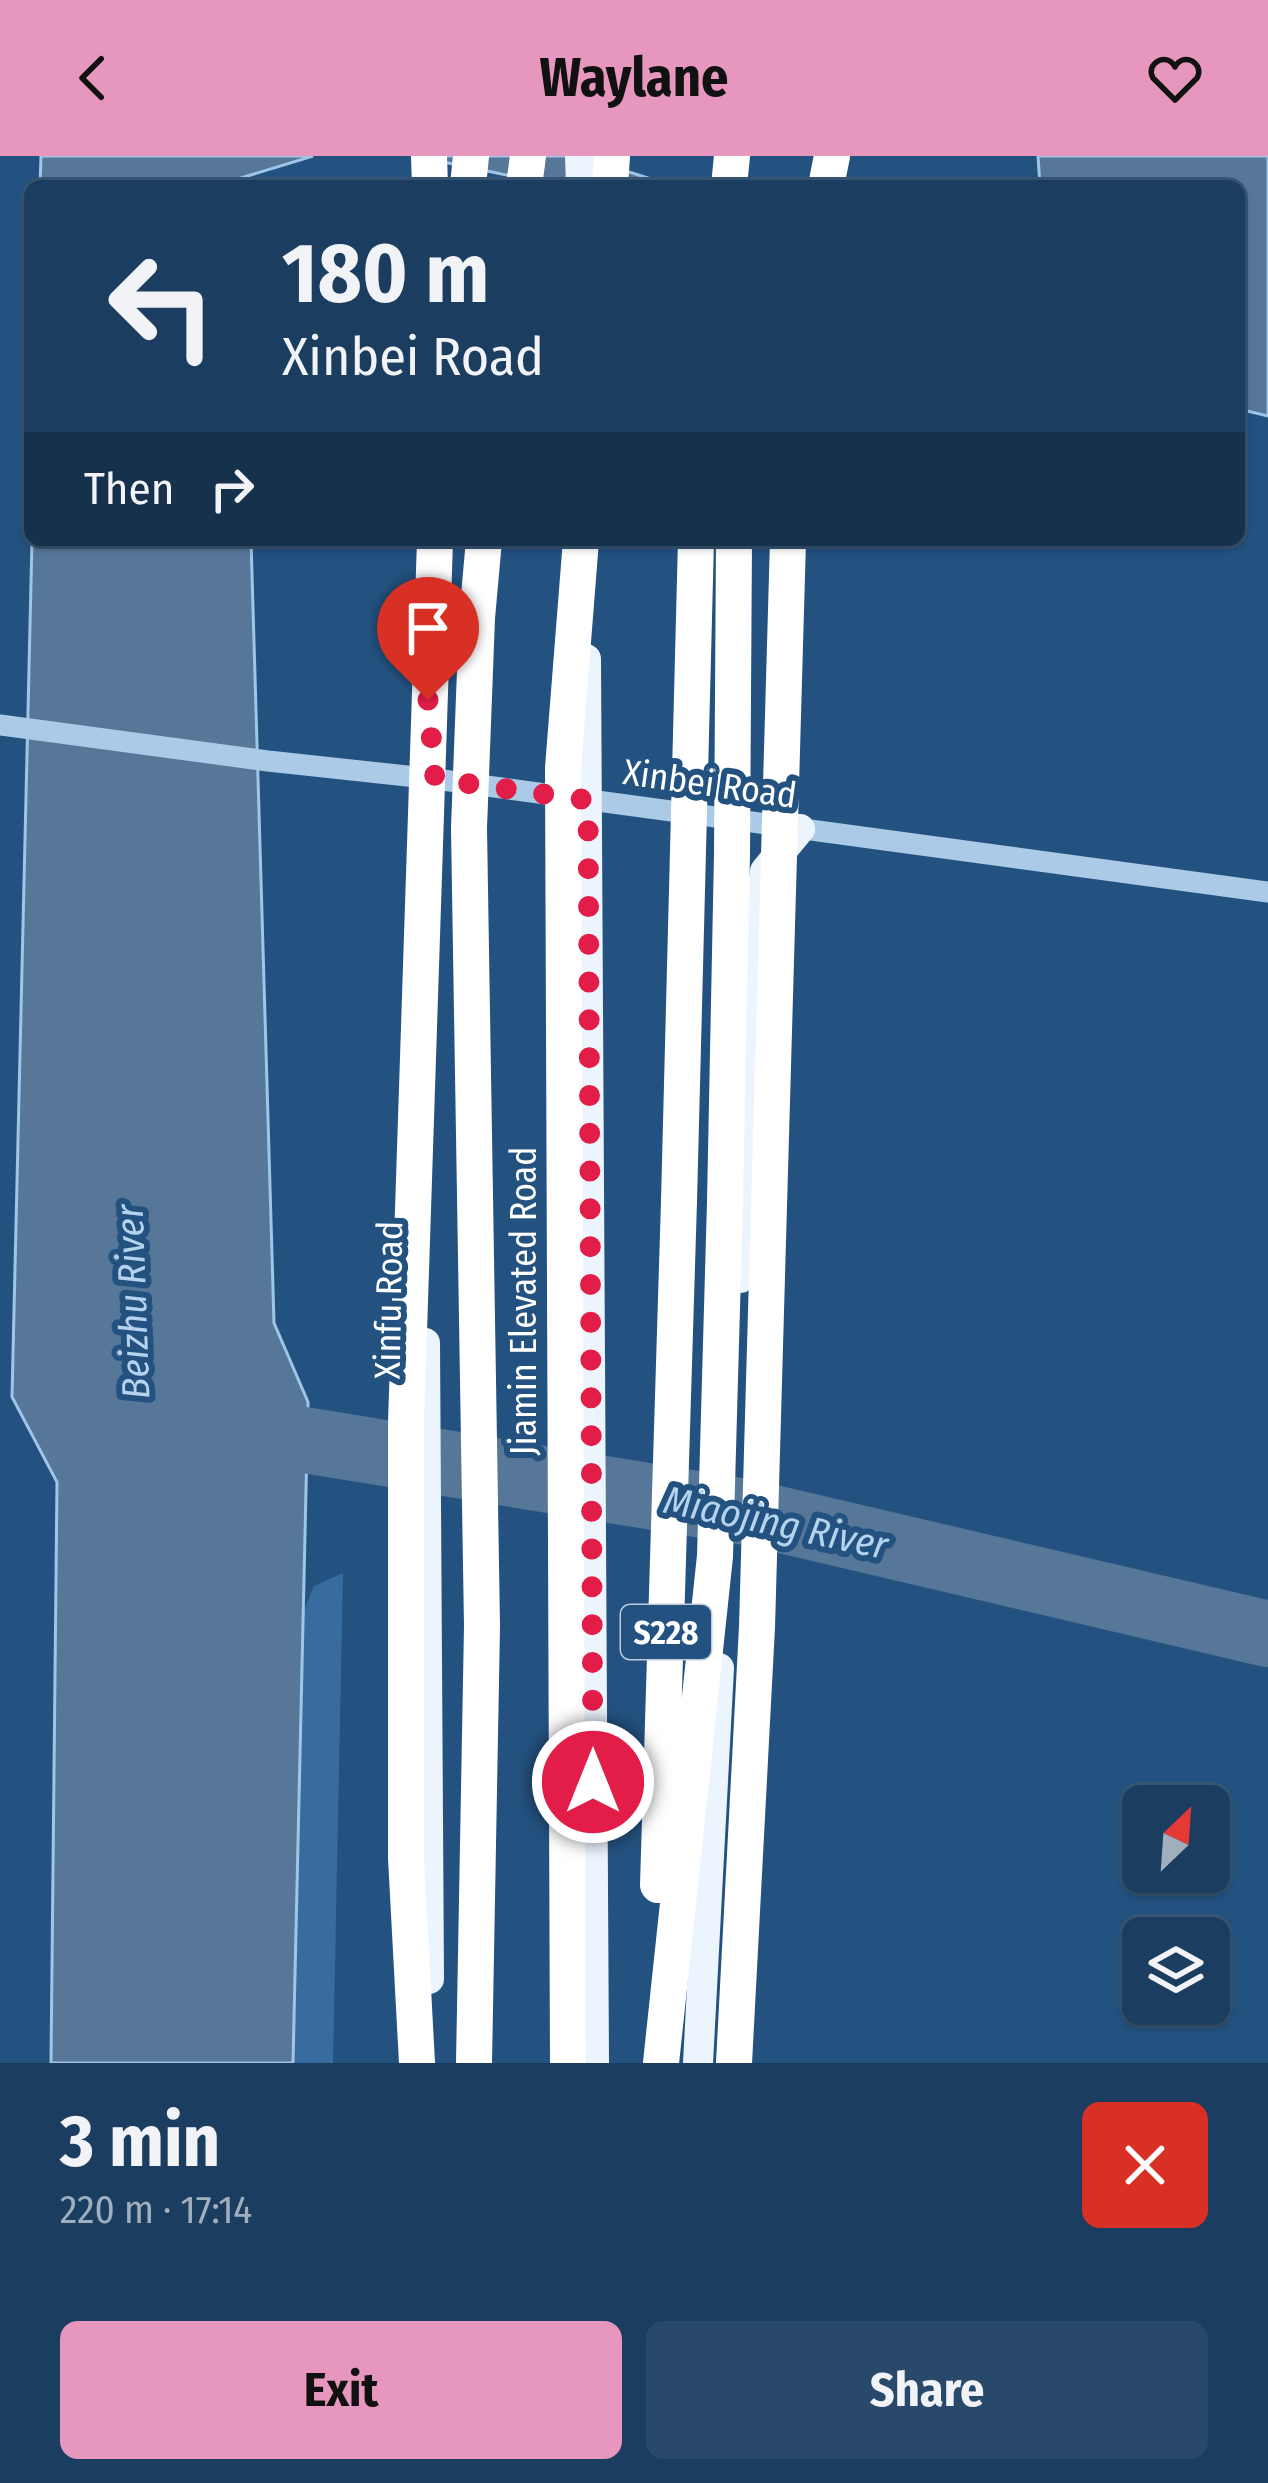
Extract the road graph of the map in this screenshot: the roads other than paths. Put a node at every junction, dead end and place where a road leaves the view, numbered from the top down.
1 (432, 546) edge
2 (432, 546) edge
3 (483, 546) edge
4 (582, 546) edge
5 (583, 546) edge
6 (696, 546) edge
7 (734, 546) edge
8 (788, 546) edge
9 (0, 724) edge
10 (435, 779) junction
11 (588, 800) junction
12 (800, 829) junction
13 (1268, 892) edge
14 (417, 2063) edge
15 (429, 2063) edge
16 (474, 2063) edge
17 (568, 2063) edge
18 (594, 2063) edge
19 (657, 2063) edge
20 (698, 2063) edge
21 (734, 2063) edge

1 - 10 main road, Xinfu Road
2 - 14 highway, bridge
3 - 16 highway, bridge
4 - 17 highway, Jiamin Elevated Road, bridge
5 - 11 main road
6 - 19 highway, S228, bridge
7 - 19 highway, bridge
8 - 21 highway, bridge
9 - 10 street, Xinbei Road
10 - 11 street, Xinbei Road
10 - 15 main road, Xinfu Road
11 - 12 street, Xinbei Road
11 - 18 main road
12 - 13 street, Xinbei Road
12 - 20 main road

